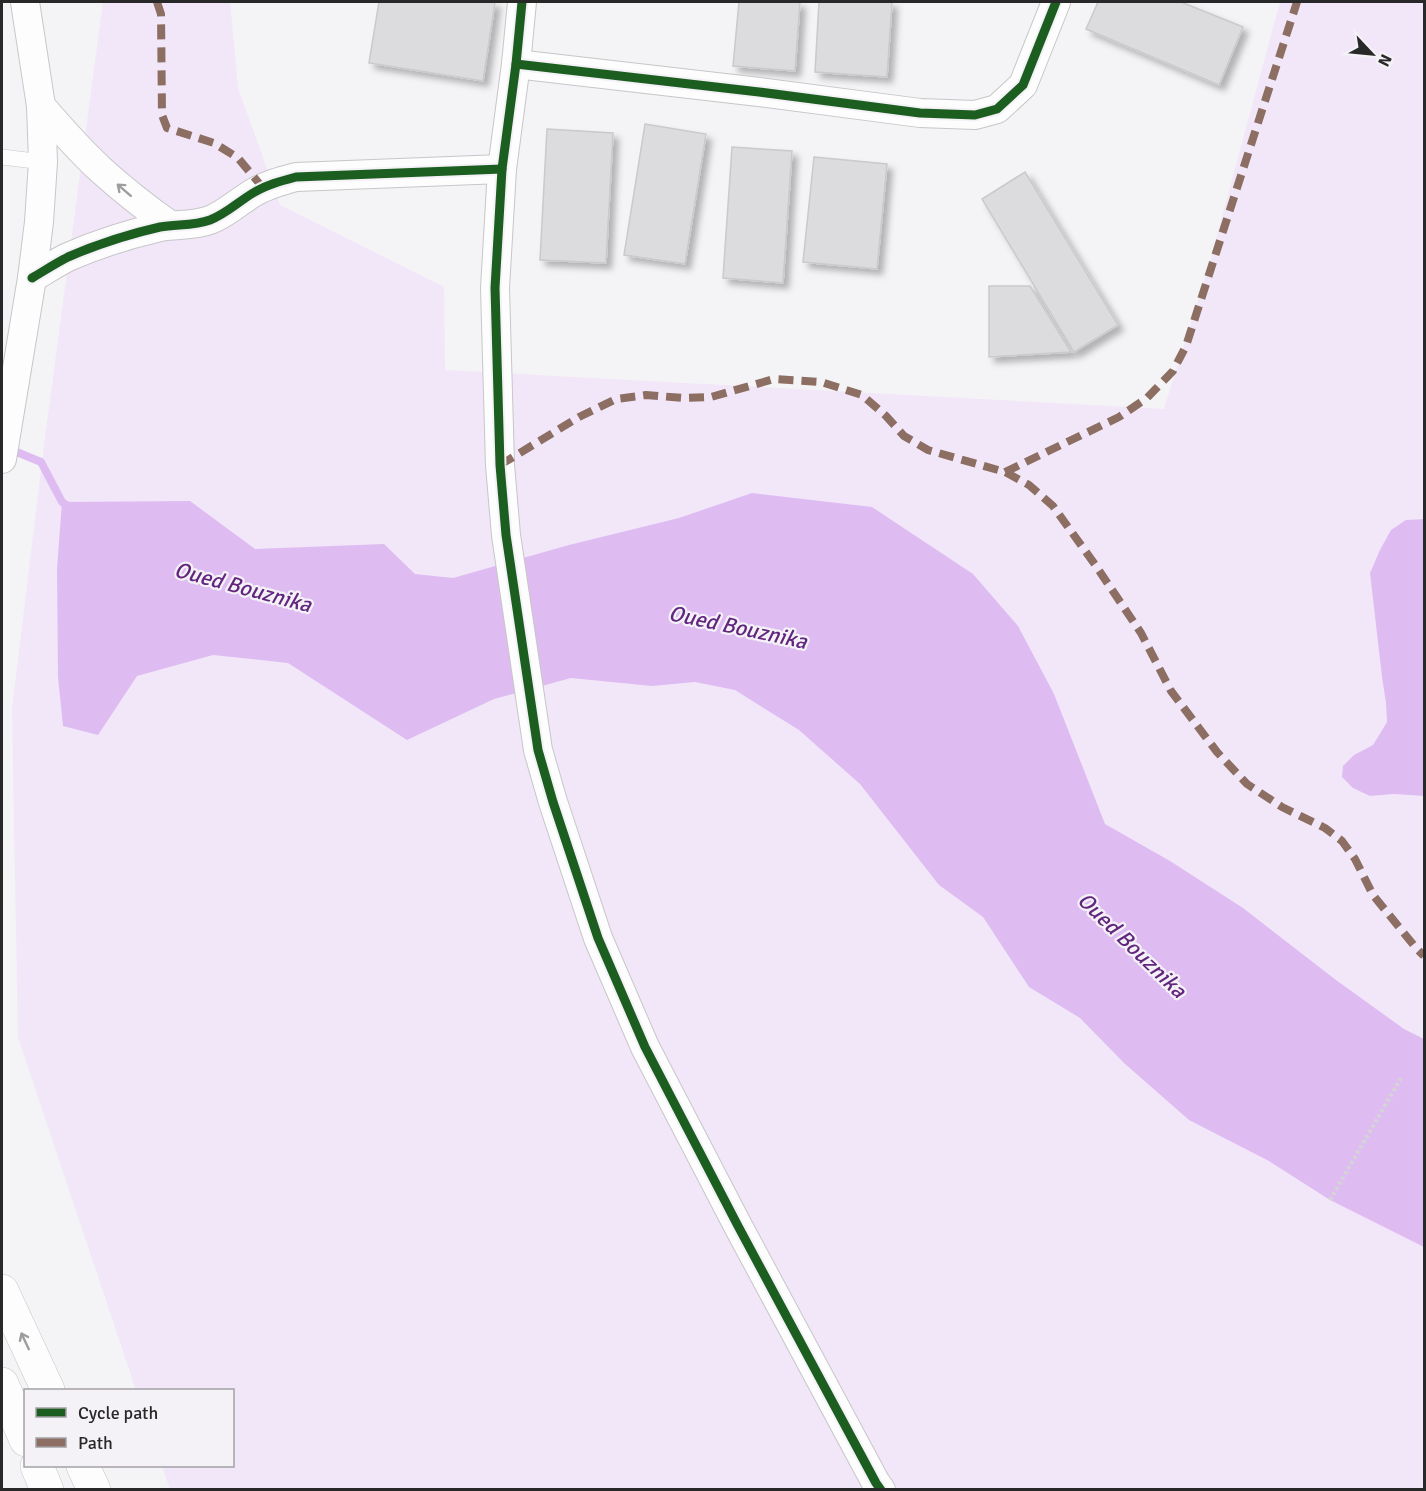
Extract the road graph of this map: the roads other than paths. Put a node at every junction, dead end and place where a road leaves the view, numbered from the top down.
1 (25, 2) edge
2 (522, 2) edge
3 (1056, 2) edge
4 (516, 64) junction
5 (41, 106) junction
6 (2, 157) edge
7 (43, 162) junction
8 (502, 169) junction
9 (170, 225) junction
10 (32, 278) junction
11 (2, 459) edge
12 (2, 1291) edge
13 (2, 1384) edge
14 (48, 1389) edge
15 (24, 1435) edge
16 (36, 1467) edge
17 (83, 1467) edge
18 (878, 1487) edge
19 (47, 1490) edge
20 (94, 1490) edge

1 - 5 street
2 - 4 street
3 - 4 street
4 - 8 street
5 - 7 street
9 -> 5 street
6 - 7 lane
7 - 10 street
8 - 9 street
8 - 18 street
9 - 10 street
10 - 11 street
14 -> 12 main road
13 - 15 main road
16 - 19 main road
17 - 20 main road

